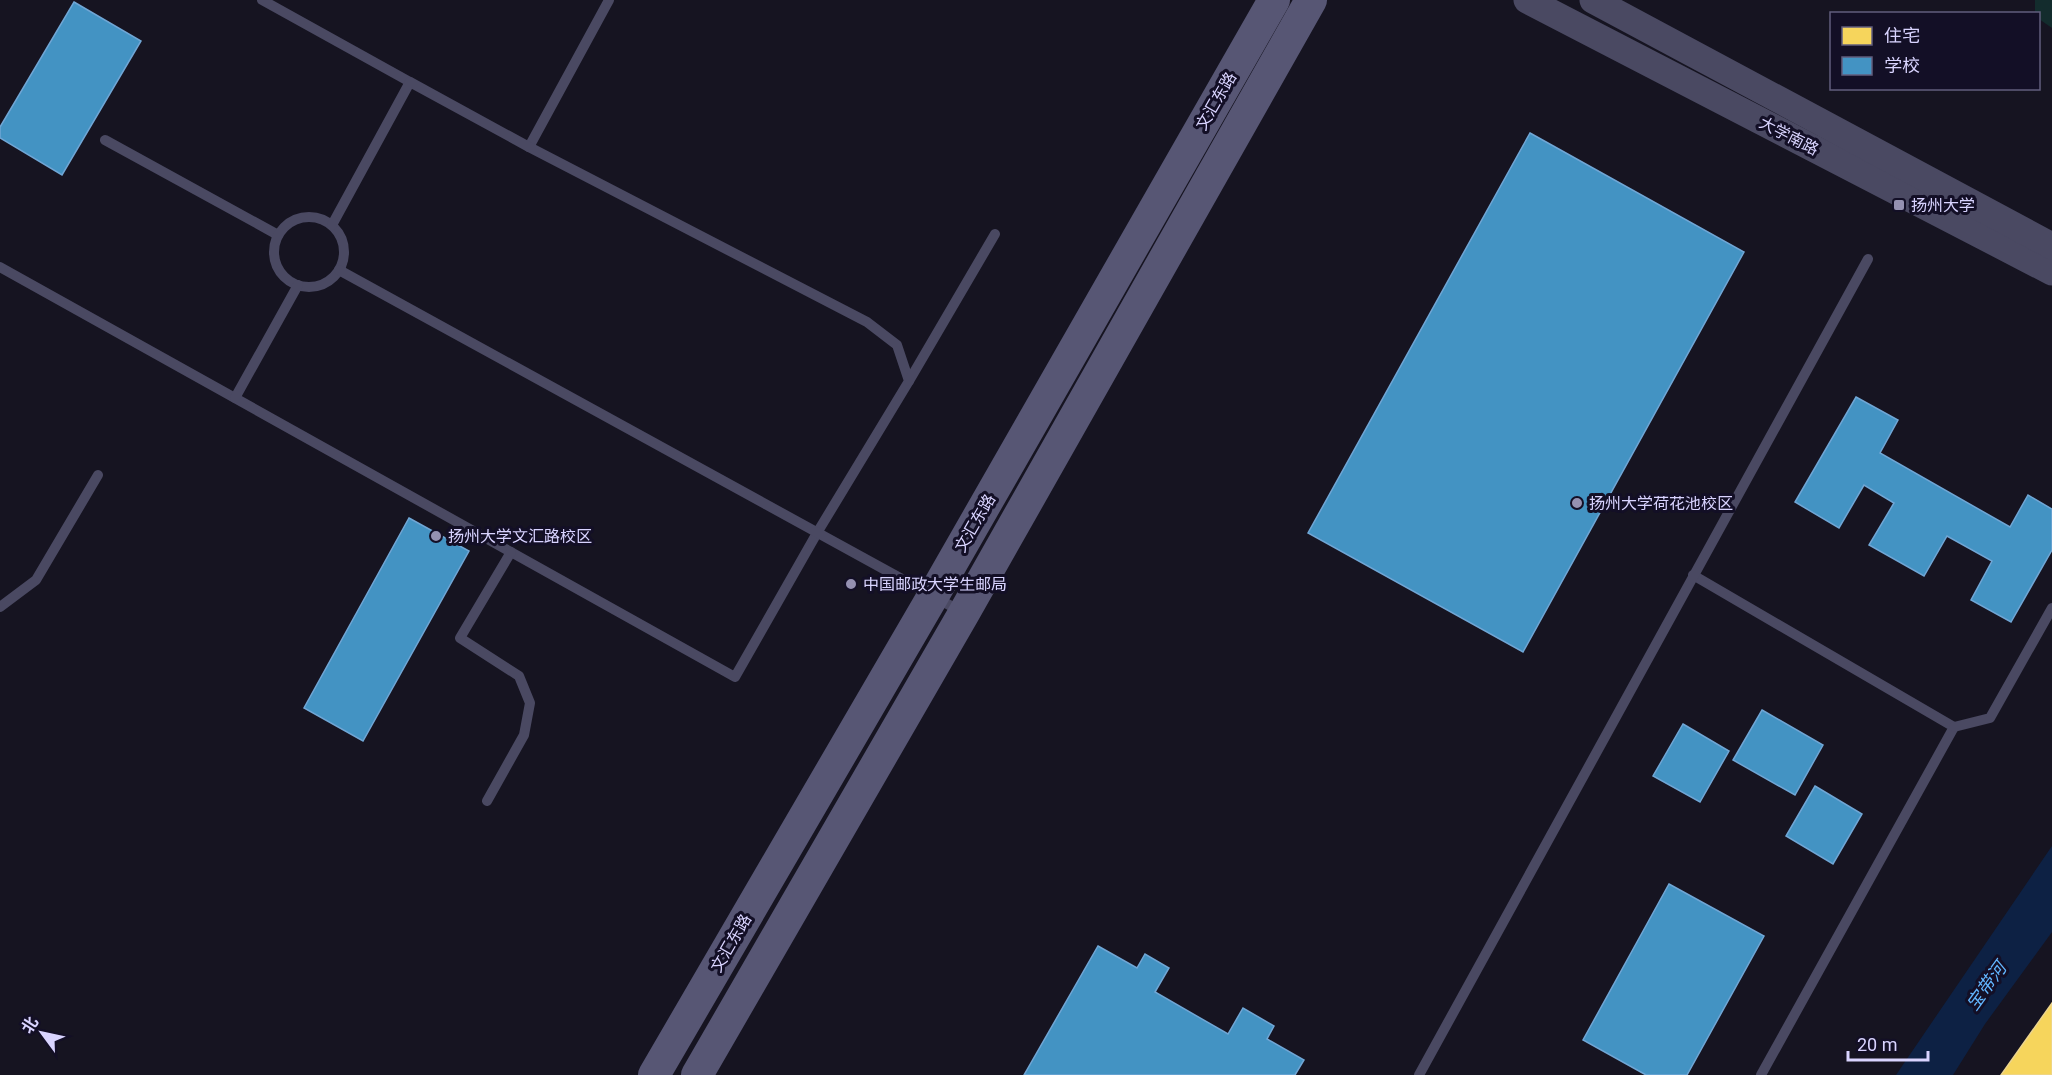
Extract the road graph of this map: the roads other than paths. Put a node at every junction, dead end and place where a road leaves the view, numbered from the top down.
1 (262, 0) edge
2 (609, 0) edge
3 (1274, 0) edge
4 (1311, 0) edge
5 (1527, 0) edge
6 (1593, 0) edge
7 (411, 82) junction
8 (105, 140) dead end
9 (529, 147) junction
10 (332, 225) junction
11 (995, 234) dead end
12 (278, 235) junction
13 (2052, 246) edge
14 (1868, 259) dead end
15 (0, 267) edge
16 (339, 270) junction
17 (2052, 272) edge
18 (298, 285) junction
19 (909, 381) junction
20 (235, 398) junction
21 (98, 475) dead end
22 (817, 533) junction
23 (511, 552) junction
24 (1693, 574) junction
25 (933, 596) junction
26 (0, 607) edge
27 (2052, 608) edge
28 (964, 614) junction
29 (1954, 726) junction
30 (487, 801) dead end
31 (654, 1075) edge
32 (697, 1075) edge
33 (1419, 1075) edge
34 (1761, 1075) edge

1 - 7 lane
2 - 9 lane
3 - 25 main road, 文汇东路
4 - 28 main road, 文汇东路
5 - 17 street, 大学南路
6 - 13 street, 大学南路
7 - 9 lane
7 - 10 lane
8 - 12 lane
9 - 19 lane
10 - 12 lane
10 - 16 lane
11 - 19 lane
12 - 18 lane
14 - 24 lane
15 - 20 lane
16 - 18 lane
16 - 22 lane
18 - 20 lane
19 - 22 lane
20 - 23 lane
21 - 26 lane
22 - 23 lane
22 - 25 lane
23 - 30 lane
24 - 29 lane
24 - 33 lane
25 - 28 lane
25 - 31 main road, 文汇东路
27 - 29 lane
28 - 32 main road, 文汇东路
29 - 34 lane

